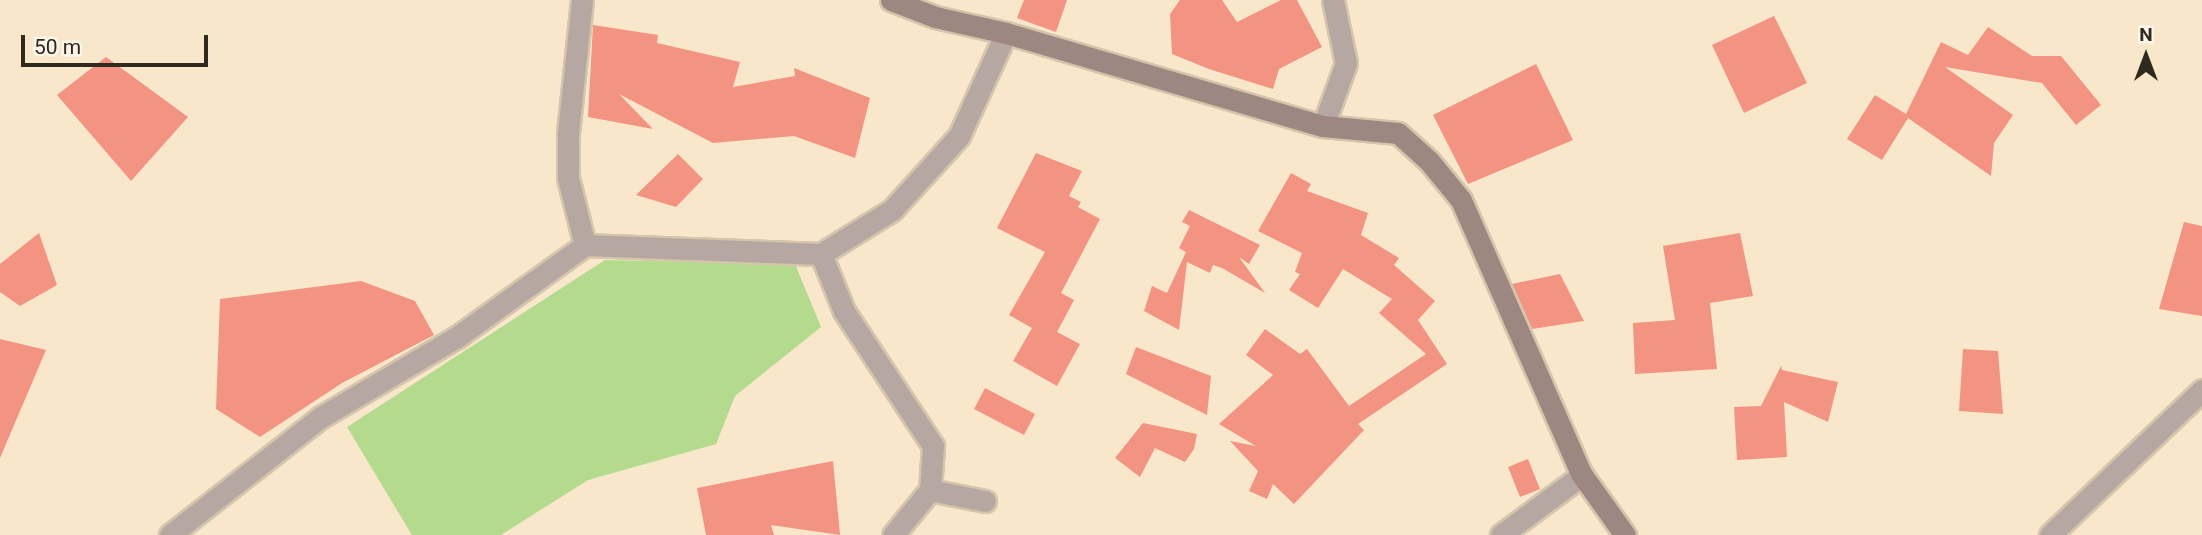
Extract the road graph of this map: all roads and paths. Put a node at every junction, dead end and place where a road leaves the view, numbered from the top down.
1 (582, 0) edge
2 (891, 0) edge
3 (1333, 0) edge
4 (1006, 33) junction
5 (1323, 126) junction
6 (585, 245) junction
7 (821, 254) junction
8 (2202, 390) edge
9 (1582, 475) junction
10 (930, 490) junction
11 (985, 501) dead end
12 (170, 535) edge
13 (893, 535) edge
14 (1501, 535) edge
15 (1625, 535) edge
16 (2050, 535) edge

1 - 6 street
2 - 4 street
3 - 5 street
4 - 5 street
4 - 7 street
5 - 9 street
6 - 7 street
6 - 12 street
7 - 10 street
8 - 16 street
9 - 14 street
9 - 15 street
10 - 11 street
10 - 13 street

